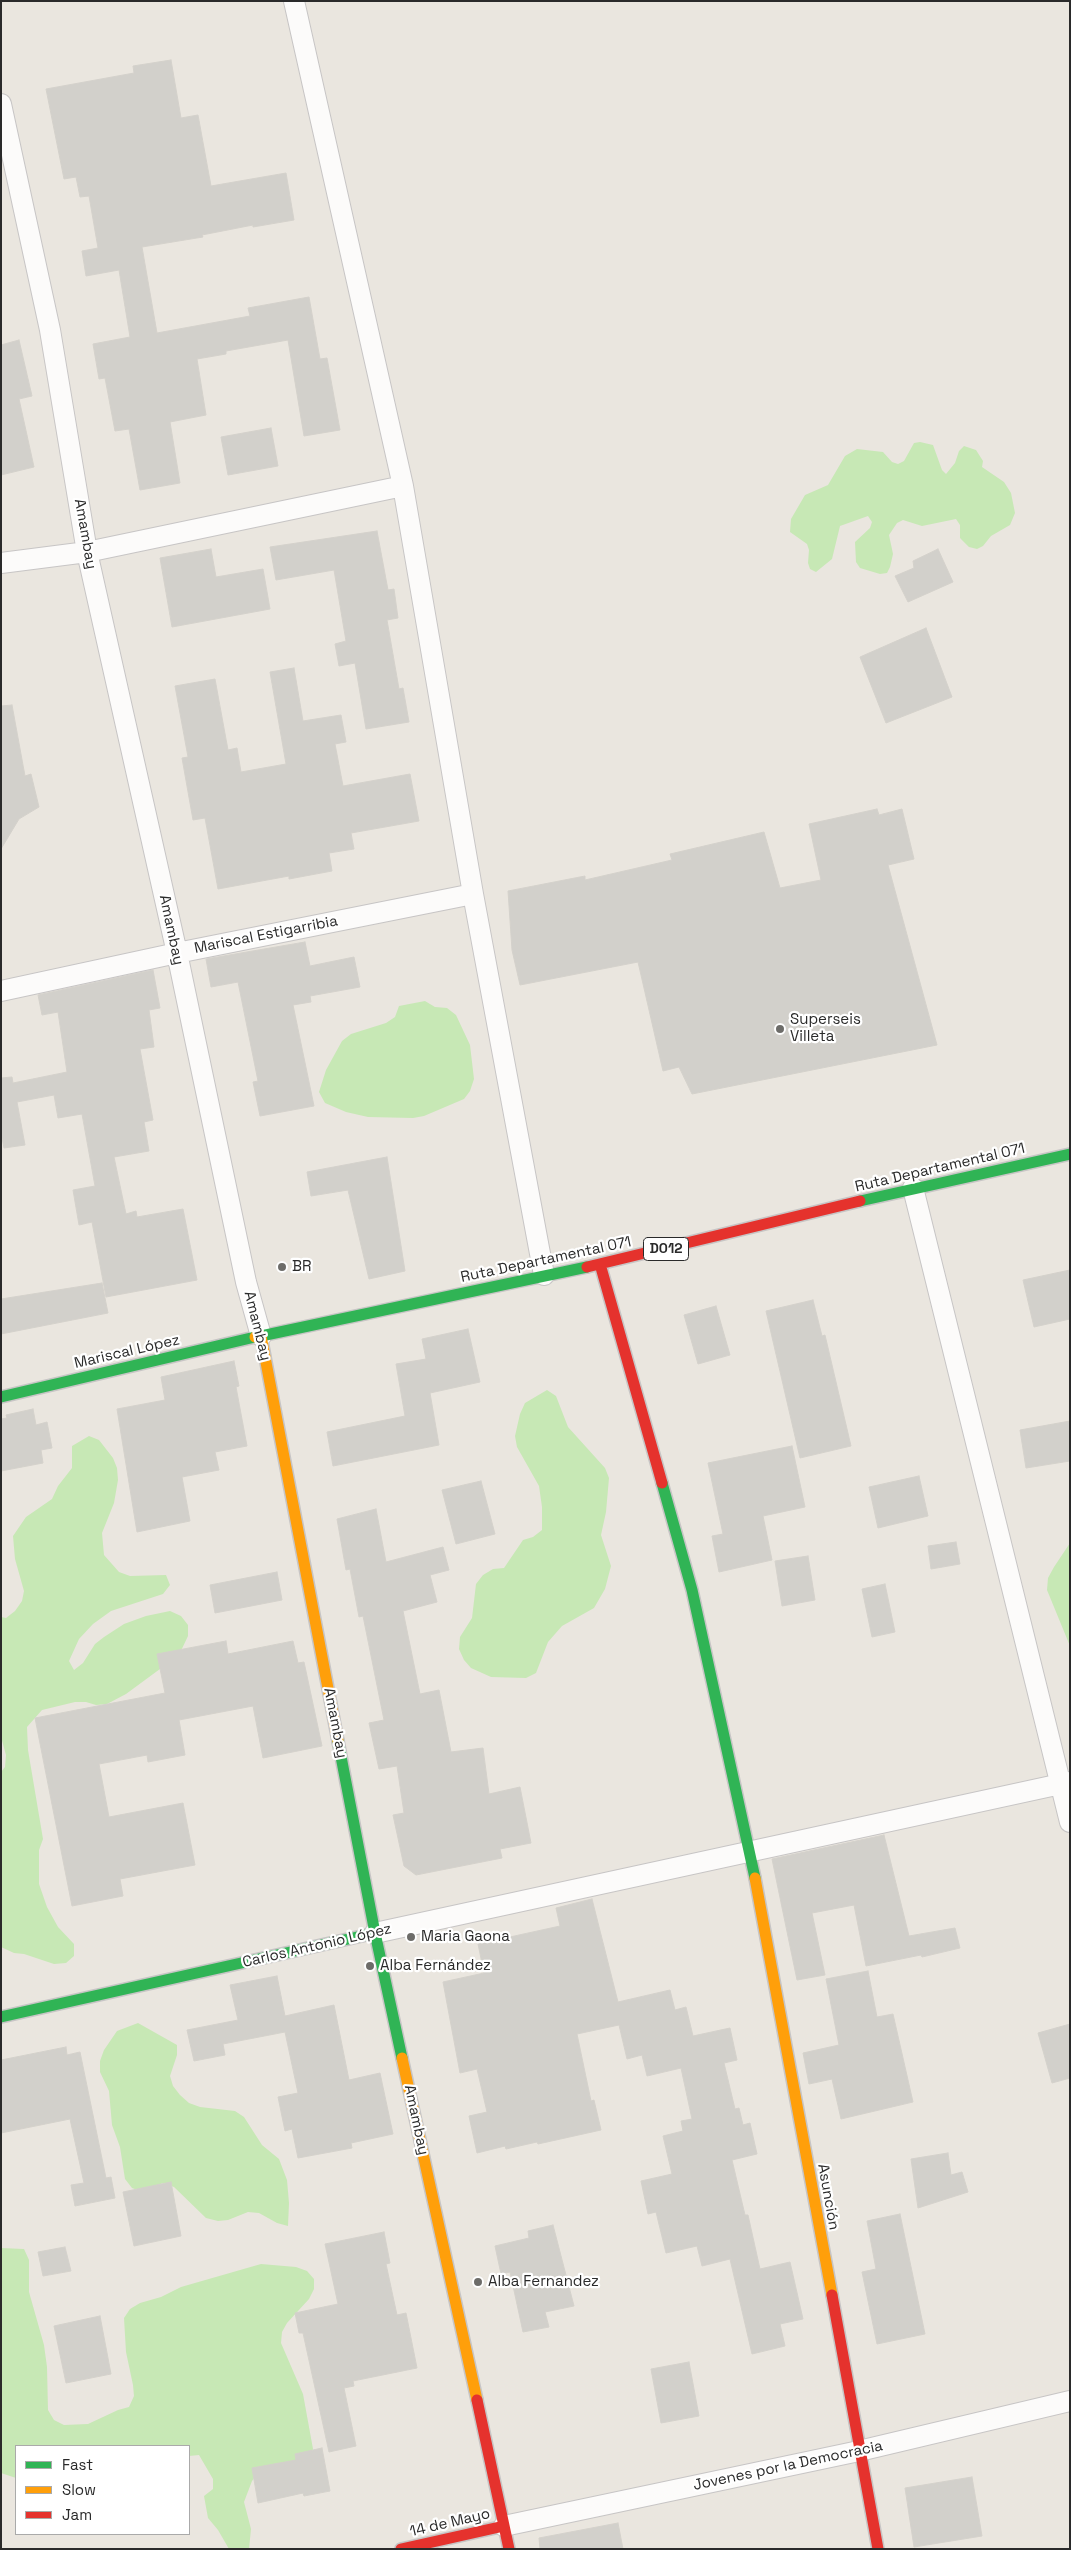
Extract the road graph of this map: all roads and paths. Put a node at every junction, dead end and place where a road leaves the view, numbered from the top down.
1 (294, 1) edge
2 (1, 104) edge
3 (403, 486) junction
4 (87, 552) junction
5 (1, 563) edge
6 (473, 894) junction
7 (177, 953) junction
8 (1, 991) edge
9 (1070, 1154) edge
10 (913, 1188) junction
11 (600, 1264) junction
12 (544, 1275) junction
13 (261, 1336) junction
14 (1, 1397) edge
15 (1065, 1783) edge
16 (1070, 1822) edge
17 (750, 1850) junction
18 (375, 1933) junction
19 (1, 2018) edge
20 (1070, 2401) edge
21 (859, 2451) junction
22 (504, 2526) junction
23 (401, 2549) edge
24 (509, 2549) edge
25 (878, 2549) edge

1 - 3 street
2 - 4 street, Amambay
3 - 4 street
3 - 6 street
4 - 5 street
4 - 7 street, Amambay
6 - 7 street, Mariscal Estigarribia
6 - 12 street
7 - 8 street, Mariscal Estigarribia
7 - 13 street, Amambay
9 - 10 main road, Ruta Departamental 071 / D012
10 - 11 main road, Ruta Departamental 071 / D012
10 - 15 street
11 - 12 main road, Ruta Departamental 071 / D012
11 - 17 main road, Asunción
12 - 13 main road, Ruta Departamental 071 / D012
13 - 14 main road, Mariscal López
13 - 18 main road, Amambay
15 - 16 street
15 - 17 street, Carlos Antonio López
17 - 18 street, Carlos Antonio López
17 - 21 main road, Asunción
18 - 19 main road, Carlos Antonio López
18 - 22 main road, Amambay
20 - 21 street, Jovenes por la Democracia
21 - 22 street, Jovenes por la Democracia
21 - 25 main road, Asunción
22 - 23 main road, 14 de Mayo
22 - 24 main road, Amambay

